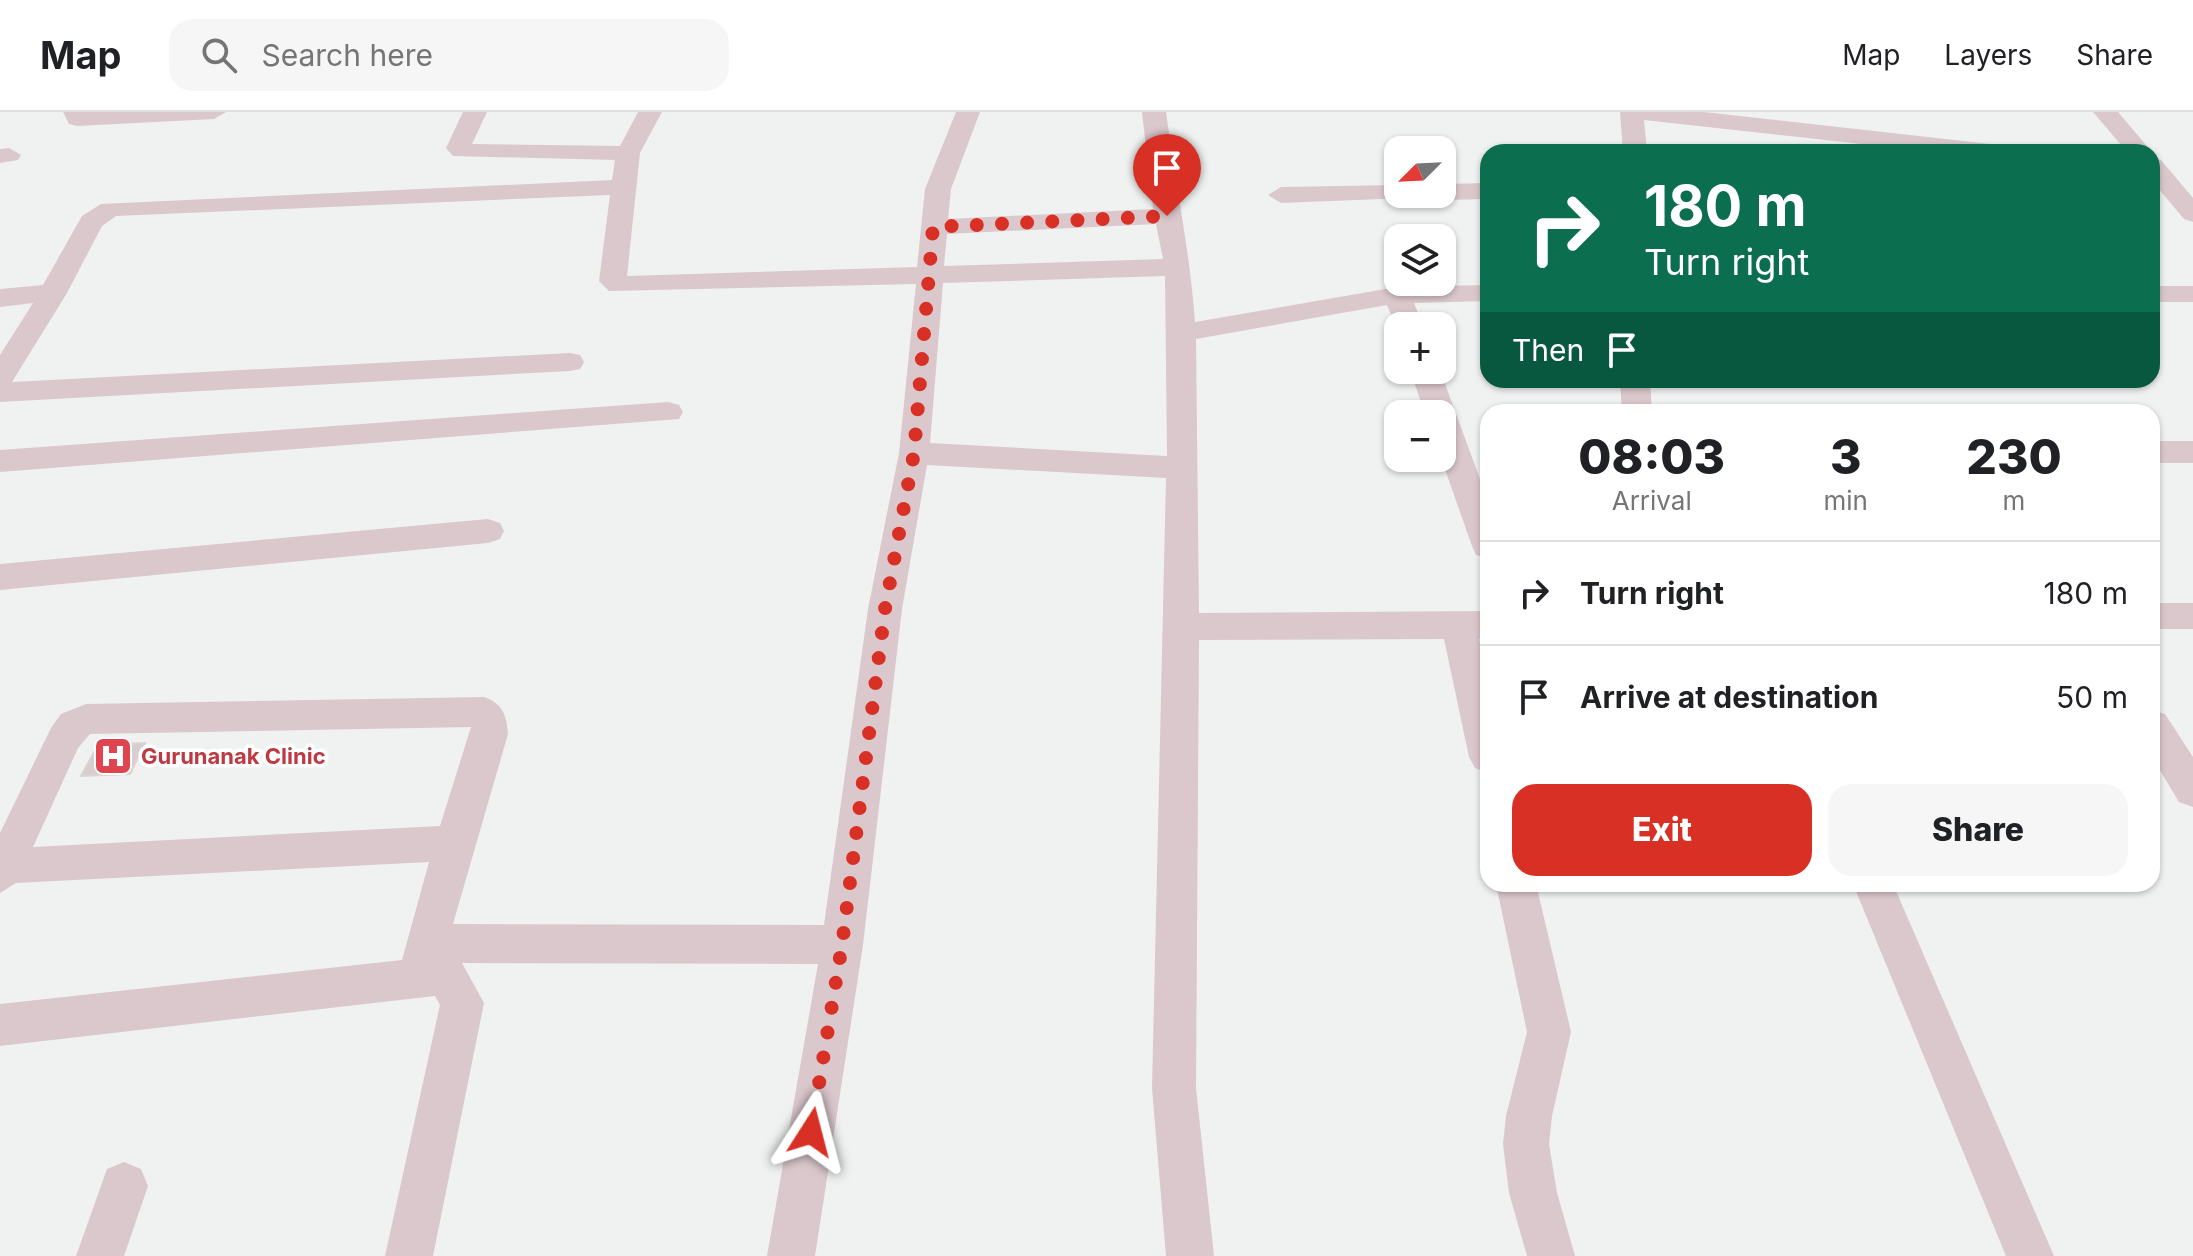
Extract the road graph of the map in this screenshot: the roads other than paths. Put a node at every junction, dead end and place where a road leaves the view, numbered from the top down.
1 (75, 112) edge
2 (214, 112) edge
3 (475, 112) edge
4 (650, 112) edge
5 (968, 112) edge
6 (1154, 112) edge
7 (1632, 112) edge
8 (1640, 112) edge
9 (2105, 112) edge
10 (1634, 144) edge
11 (1927, 144) edge
12 (2133, 144) edge
13 (628, 153) junction
14 (2160, 176) edge
15 (623, 187) junction
16 (1480, 191) edge
17 (1456, 192) edge
18 (1384, 193) edge
19 (1281, 195) dead end
20 (2193, 214) edge
21 (1167, 216) junction
22 (933, 227) junction
23 (1178, 267) junction
24 (931, 272) junction
25 (53, 293) junction
26 (1480, 293) edge
27 (1456, 294) edge
28 (2160, 294) edge
29 (2193, 294) edge
30 (1391, 296) edge
31 (0, 298) edge
32 (1182, 333) junction
33 (570, 362) dead end
34 (0, 378) edge
35 (0, 392) edge
36 (668, 412) dead end
37 (2160, 452) edge
38 (2193, 452) edge
39 (914, 453) junction
40 (1456, 457) edge
41 (0, 461) edge
42 (1182, 468) junction
43 (1480, 524) edge
44 (488, 531) dead end
45 (0, 577) edge
46 (2160, 616) edge
47 (2193, 616) edge
48 (1474, 626) edge
49 (1182, 627) junction
50 (1480, 682) edge
51 (2160, 738) edge
52 (2193, 790) edge
53 (454, 843) junction
54 (2, 870) edge
55 (1518, 892) edge
56 (1876, 892) edge
57 (842, 945) junction
58 (423, 961) junction
59 (0, 1025) edge
60 (124, 1186) dead end
61 (100, 1256) edge
62 (409, 1256) edge
63 (791, 1256) edge
64 (1190, 1256) edge
65 (1551, 1256) edge
66 (2030, 1256) edge

1 - 2 street
3 - 13 street
4 - 13 street
5 - 22 street
6 - 21 street
7 - 10 street
8 - 11 street
9 - 12 street
13 - 15 street
14 - 20 street
15 - 24 street
15 - 25 street
16 - 17 street
18 - 19 street
21 - 22 street
21 - 23 street
22 - 24 street
23 - 24 street
23 - 32 street
24 - 39 street
25 - 31 street
25 - 34 street
26 - 27 street
28 - 29 street
30 - 32 street
32 - 42 street
33 - 35 street
36 - 41 street
37 - 38 street
39 - 42 street
39 - 57 street
40 - 43 street
42 - 49 street
44 - 45 street
46 - 47 street
48 - 49 street
48 - 50 street
49 - 64 street
51 - 52 street
53 - 54 street
53 - 54 street
53 - 58 street
55 - 65 street
56 - 66 street
57 - 58 street
57 - 63 street
58 - 59 street
58 - 62 street
60 - 61 street

